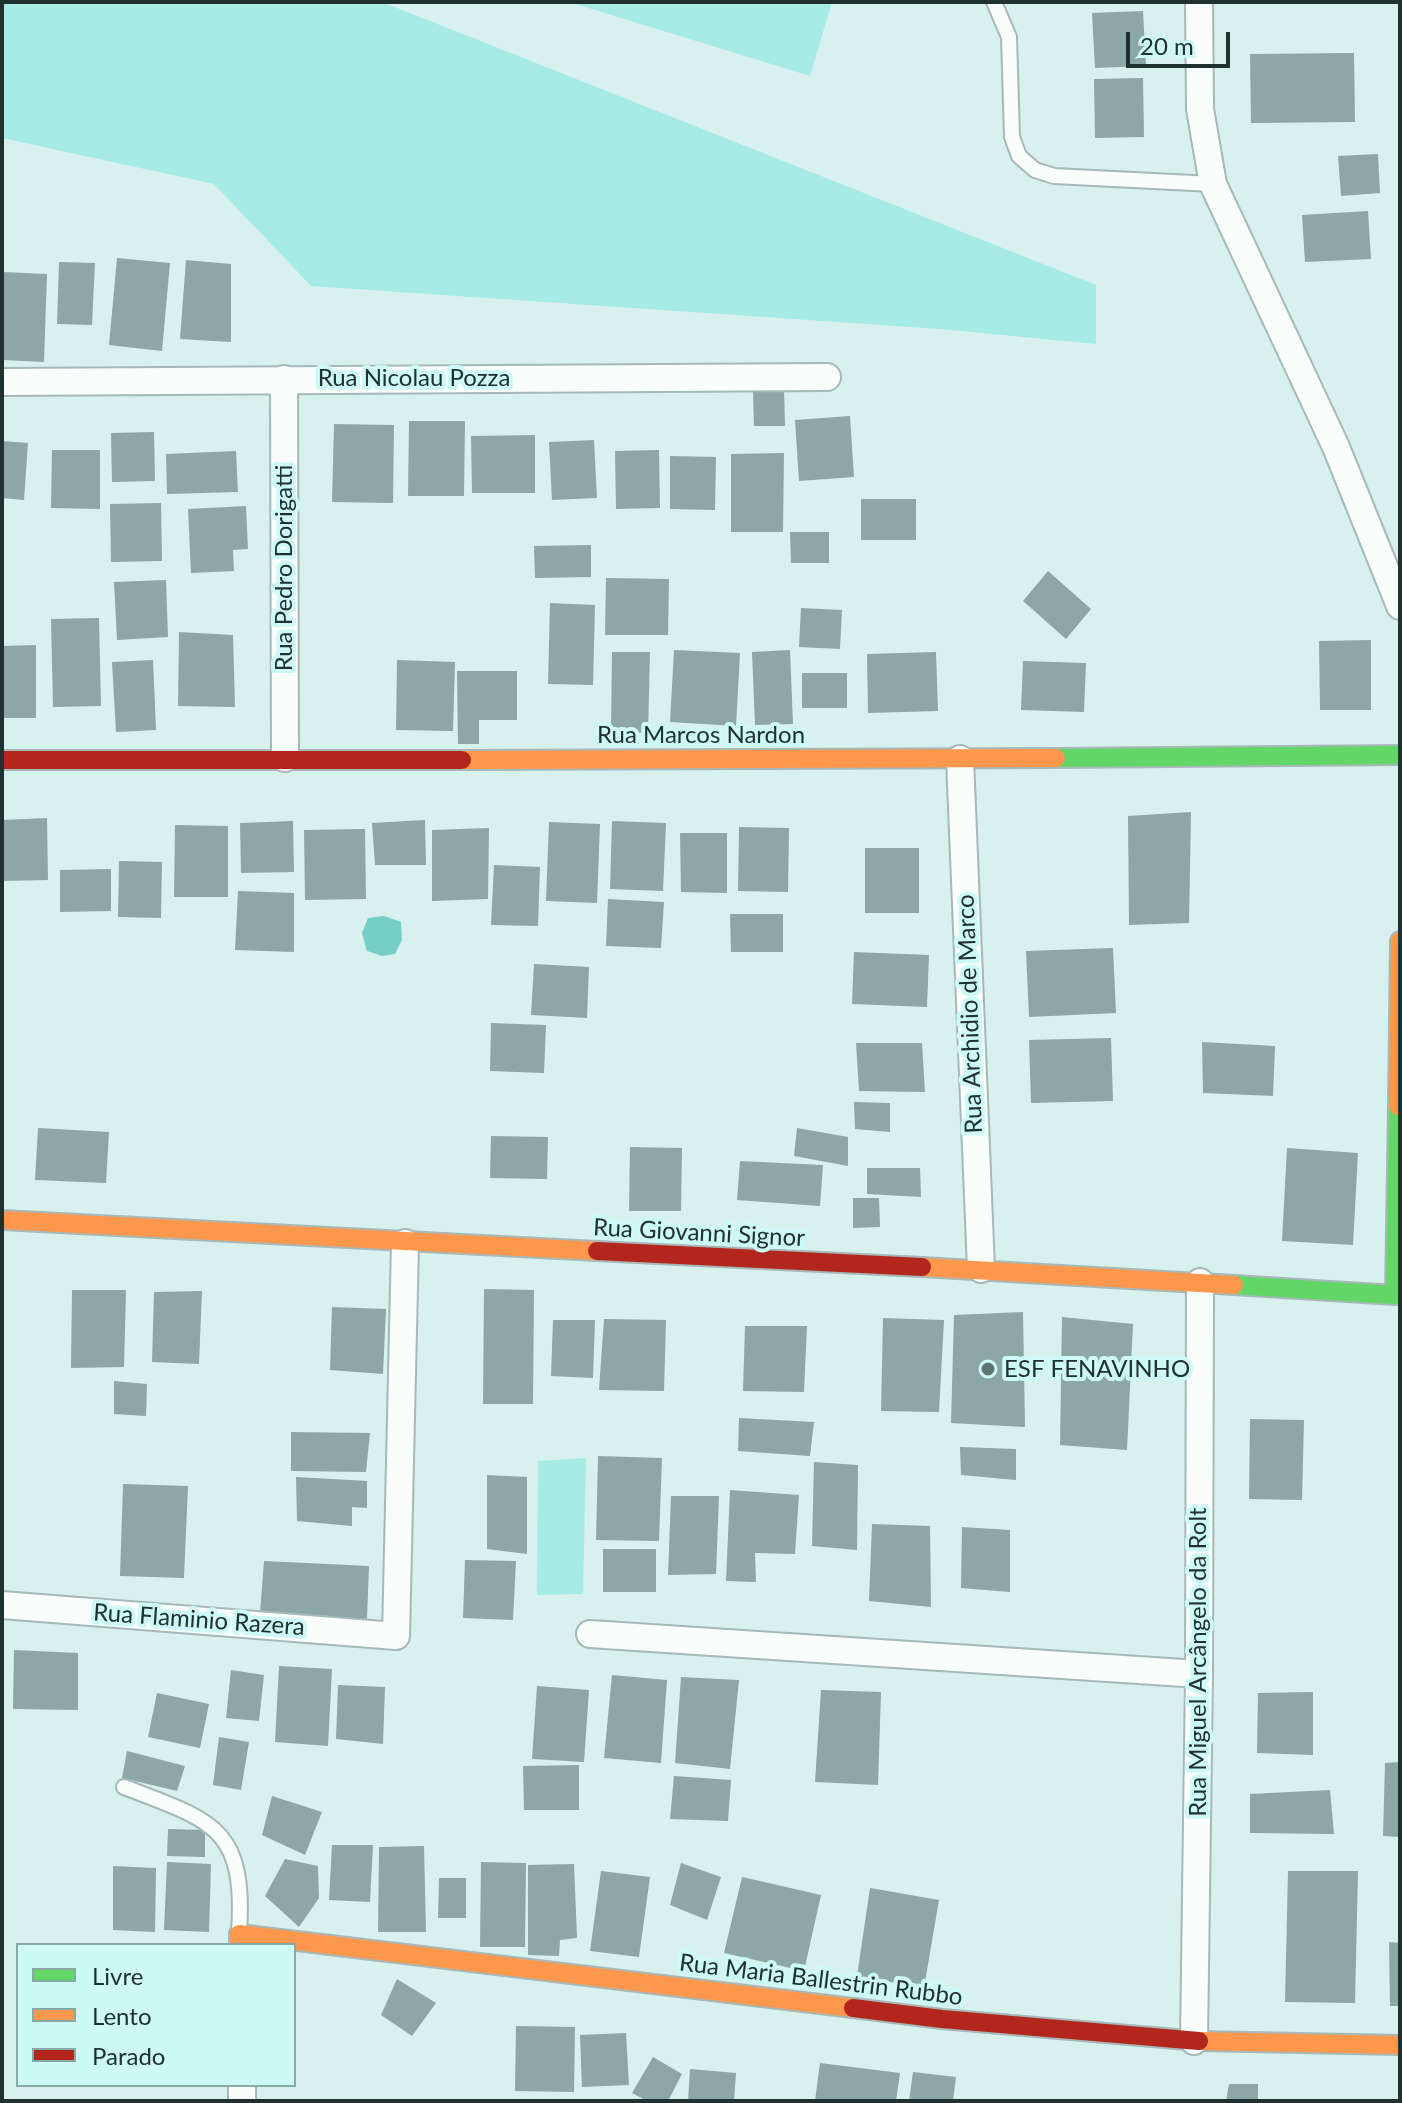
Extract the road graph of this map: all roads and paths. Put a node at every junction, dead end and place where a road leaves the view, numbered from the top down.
1 (994, 2) edge
2 (1199, 2) edge
3 (1213, 184) junction
4 (827, 377) dead end
5 (284, 379) junction
6 (2, 382) edge
7 (1400, 606) edge
8 (1400, 755) edge
9 (285, 758) junction
10 (960, 759) junction
11 (2, 760) edge
12 (1400, 941) edge
13 (2, 1220) edge
14 (405, 1243) junction
15 (981, 1269) junction
16 (1200, 1282) junction
17 (1397, 1297) edge
18 (2, 1605) edge
19 (590, 1634) dead end
20 (1199, 1674) junction
21 (124, 1787) dead end
22 (239, 1940) edge
23 (266, 1943) edge
24 (296, 1946) edge
25 (1194, 2041) junction
26 (1400, 2045) edge

1 - 3 lane
2 - 3 street
3 - 7 street
4 - 5 street, Rua Nicolau Pozza
5 - 6 street, Rua Nicolau Pozza
5 - 9 street, Rua Pedro Dorigatti
8 - 10 street, Rua Marcos Nardon
9 - 10 street, Rua Marcos Nardon
9 - 11 street, Rua Marcos Nardon
10 - 15 street, Rua Archidio de Marco
12 - 17 street
13 - 14 street, Rua Giovanni Signor
14 - 15 street, Rua Giovanni Signor
14 - 18 street, Rua Flaminio Razera
15 - 16 street, Rua Giovanni Signor
16 - 17 street, Rua Giovanni Signor
16 - 20 street, Rua Miguel Arcângelo da Rolt
19 - 20 street
20 - 25 street, Rua Miguel Arcângelo da Rolt
21 - 22 lane
22 - 23 street, Rua Maria Ballestrin Rubbo
24 - 25 street, Rua Maria Ballestrin Rubbo
25 - 26 street, Rua Maria Ballestrin Rubbo

